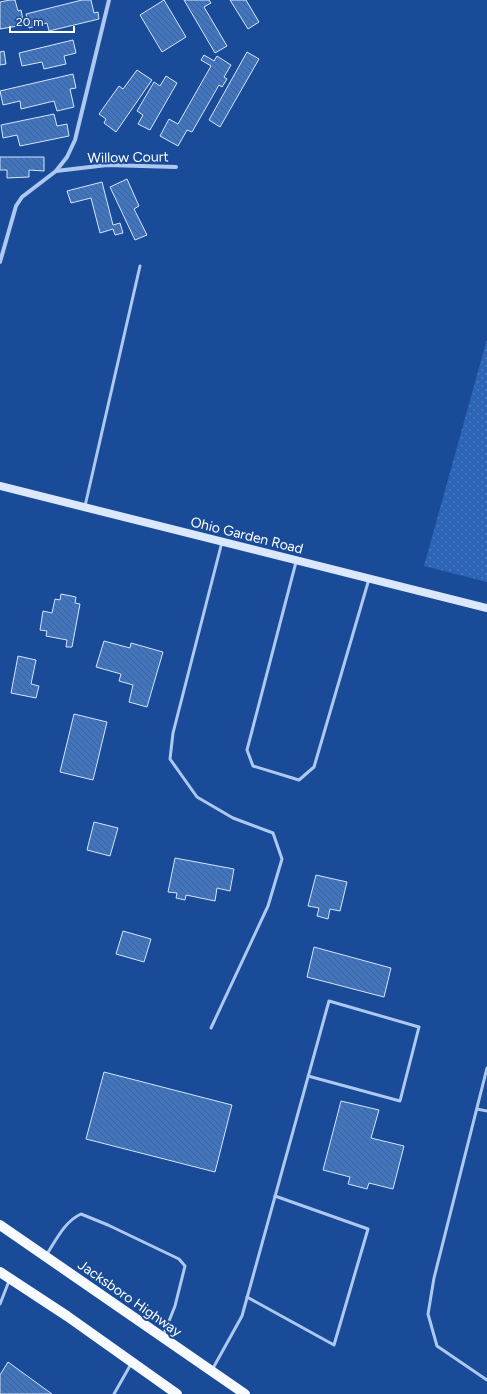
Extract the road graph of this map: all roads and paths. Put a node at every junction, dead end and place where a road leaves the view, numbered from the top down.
1 (109, 0) edge
2 (176, 167) dead end
3 (56, 171) junction
4 (0, 262) edge
5 (140, 266) dead end
6 (0, 486) edge
7 (84, 508) junction
8 (222, 542) junction
9 (297, 560) junction
10 (369, 579) junction
11 (487, 608) edge
12 (211, 1028) dead end
13 (487, 1068) edge
14 (308, 1076) junction
15 (477, 1109) junction
16 (487, 1111) edge
17 (275, 1196) junction
18 (0, 1225) edge
19 (46, 1256) junction
20 (0, 1272) edge
21 (10, 1279) junction
22 (247, 1298) junction
23 (0, 1304) edge
24 (162, 1338) junction
25 (132, 1363) junction
26 (212, 1371) junction
27 (487, 1380) edge
28 (114, 1394) edge
29 (177, 1394) edge
30 (245, 1394) edge

1 - 3 street
2 - 3 street, Willow Court
3 - 4 street
5 - 7 lane
6 - 7 street, Ohio Garden Road
7 - 8 street, Ohio Garden Road
8 - 9 street, Ohio Garden Road
8 - 12 lane
9 - 10 street, Ohio Garden Road
9 - 10 lane
10 - 11 street, Ohio Garden Road
13 - 15 lane
14 - 14 lane
14 - 17 lane
15 - 16 lane
15 - 27 lane
17 - 22 lane
17 - 22 lane
18 - 19 main road, Jacksboro Highway
19 - 24 main road, Jacksboro Highway
19 - 24 lane
20 - 21 main road
21 - 23 lane
21 - 25 main road
22 - 26 lane
24 - 26 main road, Jacksboro Highway
25 - 28 lane
25 - 29 main road
26 - 30 main road, Jacksboro Highway

